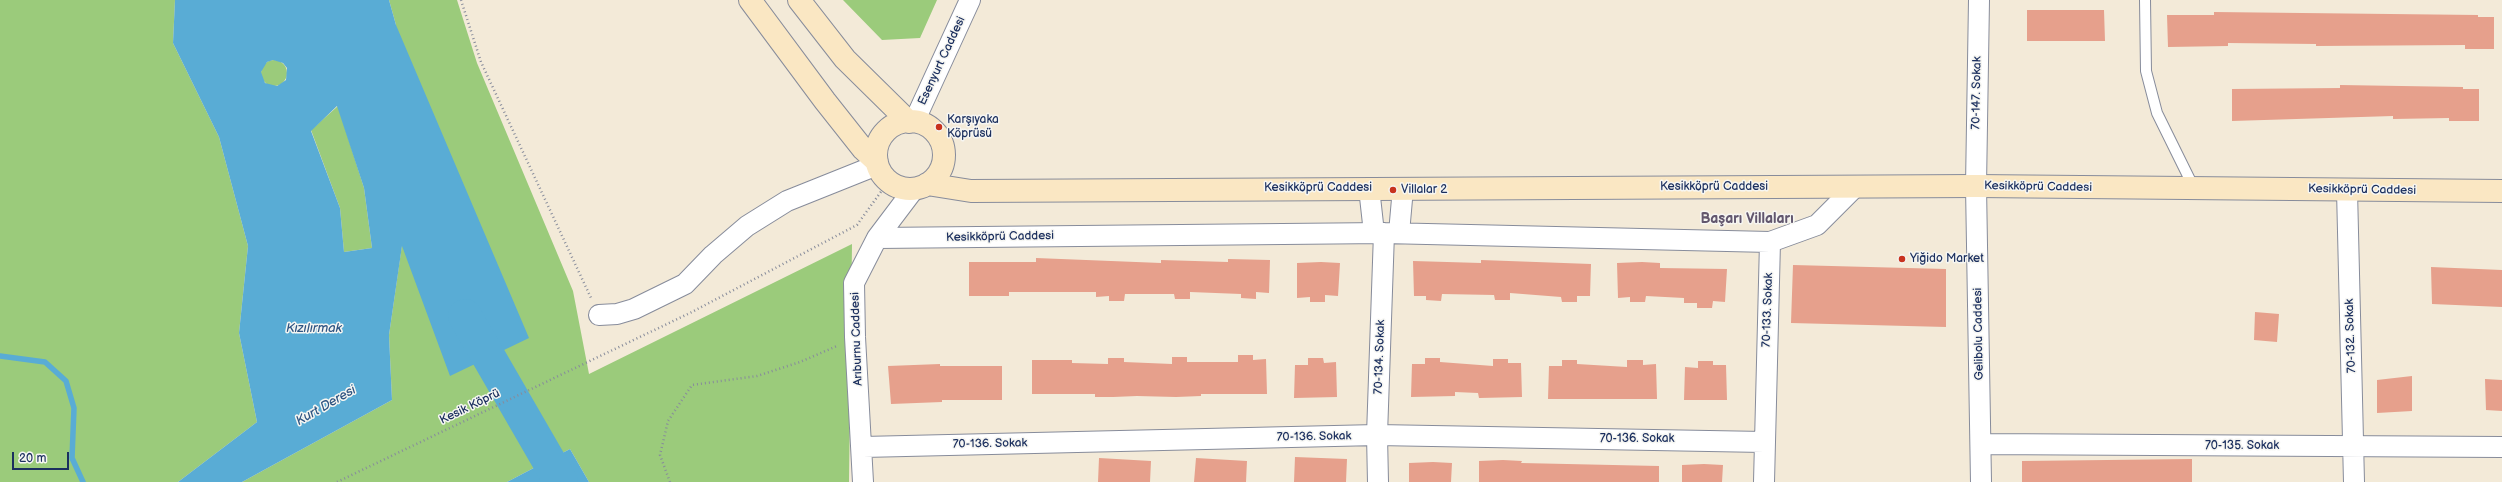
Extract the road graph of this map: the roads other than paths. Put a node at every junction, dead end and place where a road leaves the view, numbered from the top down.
1 (750, 0) edge
2 (799, 0) edge
3 (970, 0) edge
4 (1979, 0) edge
5 (2145, 0) edge
6 (912, 122) junction
7 (881, 170) junction
8 (921, 186) junction
9 (1856, 186) junction
10 (1976, 186) junction
11 (1369, 188) junction
12 (1403, 188) junction
13 (2194, 188) junction
14 (2347, 190) junction
15 (2502, 191) edge
16 (1386, 233) junction
17 (878, 238) junction
18 (1770, 242) junction
19 (599, 315) road end
20 (1377, 435) junction
21 (1764, 442) junction
22 (1982, 444) junction
23 (863, 447) junction
24 (2355, 447) junction
25 (2502, 447) edge
26 (863, 482) edge
27 (1378, 482) edge
28 (1764, 482) edge
29 (1981, 482) edge
30 (2354, 482) edge

1 - 7 street
2 - 6 street
3 - 6 street, Esenyurt Caddesi
4 - 10 street, 70-147. Sokak
5 - 13 lane
6 - 7 street
6 - 8 street
7 - 8 street
7 - 19 street
8 - 11 street, Kesikköprü Caddesi
8 - 17 street, Arıburnu Caddesi
9 - 10 street, Kesikköprü Caddesi
9 - 12 street, Kesikköprü Caddesi
9 - 18 street
10 - 13 street, Kesikköprü Caddesi
10 - 22 street, Gelibolu Caddesi
11 - 12 street, Kesikköprü Caddesi
11 - 16 street
12 - 16 street
13 - 14 street, Kesikköprü Caddesi
14 - 15 street, Kesikköprü Caddesi
14 - 24 street, 70-132. Sokak
16 - 17 street, Kesikköprü Caddesi
16 - 18 street, Kesikköprü Caddesi
16 - 20 street, 70-134. Sokak
17 - 23 street, Arıburnu Caddesi
18 - 21 street, 70-133. Sokak
20 - 21 street, 70-136. Sokak
20 - 23 street, 70-136. Sokak
20 - 27 street, 70-134. Sokak
21 - 28 street, 70-133. Sokak
22 - 24 street, 70-135. Sokak
22 - 29 street, Gelibolu Caddesi
23 - 26 street, Arıburnu Caddesi
24 - 25 street, 70-135. Sokak
24 - 30 street, 70-132. Sokak

